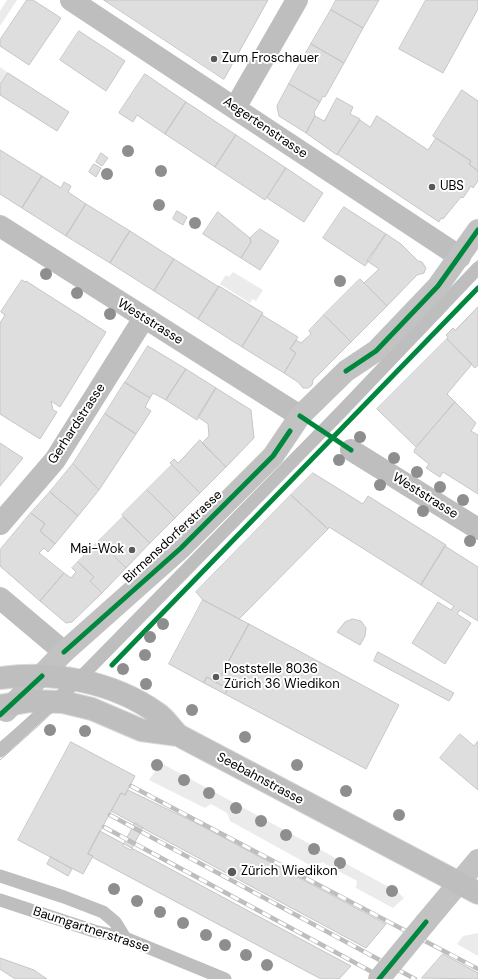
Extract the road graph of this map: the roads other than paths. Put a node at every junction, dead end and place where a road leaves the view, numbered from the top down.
1 (71, 0) edge
2 (297, 0) edge
3 (235, 108) junction
4 (0, 226) edge
5 (478, 230) edge
6 (460, 257) junction
7 (478, 268) edge
8 (144, 318) junction
9 (300, 416) junction
10 (351, 450) dead end
11 (0, 524) edge
12 (478, 529) edge
13 (0, 598) edge
14 (64, 652) junction
15 (42, 676) junction
16 (0, 678) edge
17 (78, 680) junction
18 (56, 702) junction
19 (5, 708) edge
20 (178, 735) junction
21 (0, 751) edge
22 (478, 860) edge
23 (0, 876) edge
24 (458, 883) junction
25 (478, 893) edge
26 (0, 900) edge
27 (125, 938) junction
28 (225, 979) edge
29 (379, 979) edge

1 - 3 street, Aegertenstrasse
2 - 3 street
3 - 6 street, Aegertenstrasse
4 - 8 street, Weststrasse
5 - 6 main road, Birmensdorferstrasse
6 - 9 main road, Birmensdorferstrasse
7 - 17 lane
8 - 9 street, Weststrasse
8 - 11 street, Gerhardstrasse
9 - 14 main road, Birmensdorferstrasse
10 - 12 street, Weststrasse
13 - 14 street
14 - 15 main road, Birmensdorferstrasse
15 - 16 street, Seebahnstrasse
15 - 17 street, Seebahnstrasse
15 - 19 main road, Birmensdorferstrasse
17 - 18 lane
17 - 20 street, Seebahnstrasse
18 - 19 street
18 - 20 street
18 - 21 lane
20 - 24 street, Seebahnstrasse
22 - 24 main road
23 - 27 lane
24 - 25 street, Seebahnstrasse
24 - 29 main road, bridge
26 - 27 lane, Baumgartnerstrasse
27 - 28 lane, Baumgartnerstrasse

